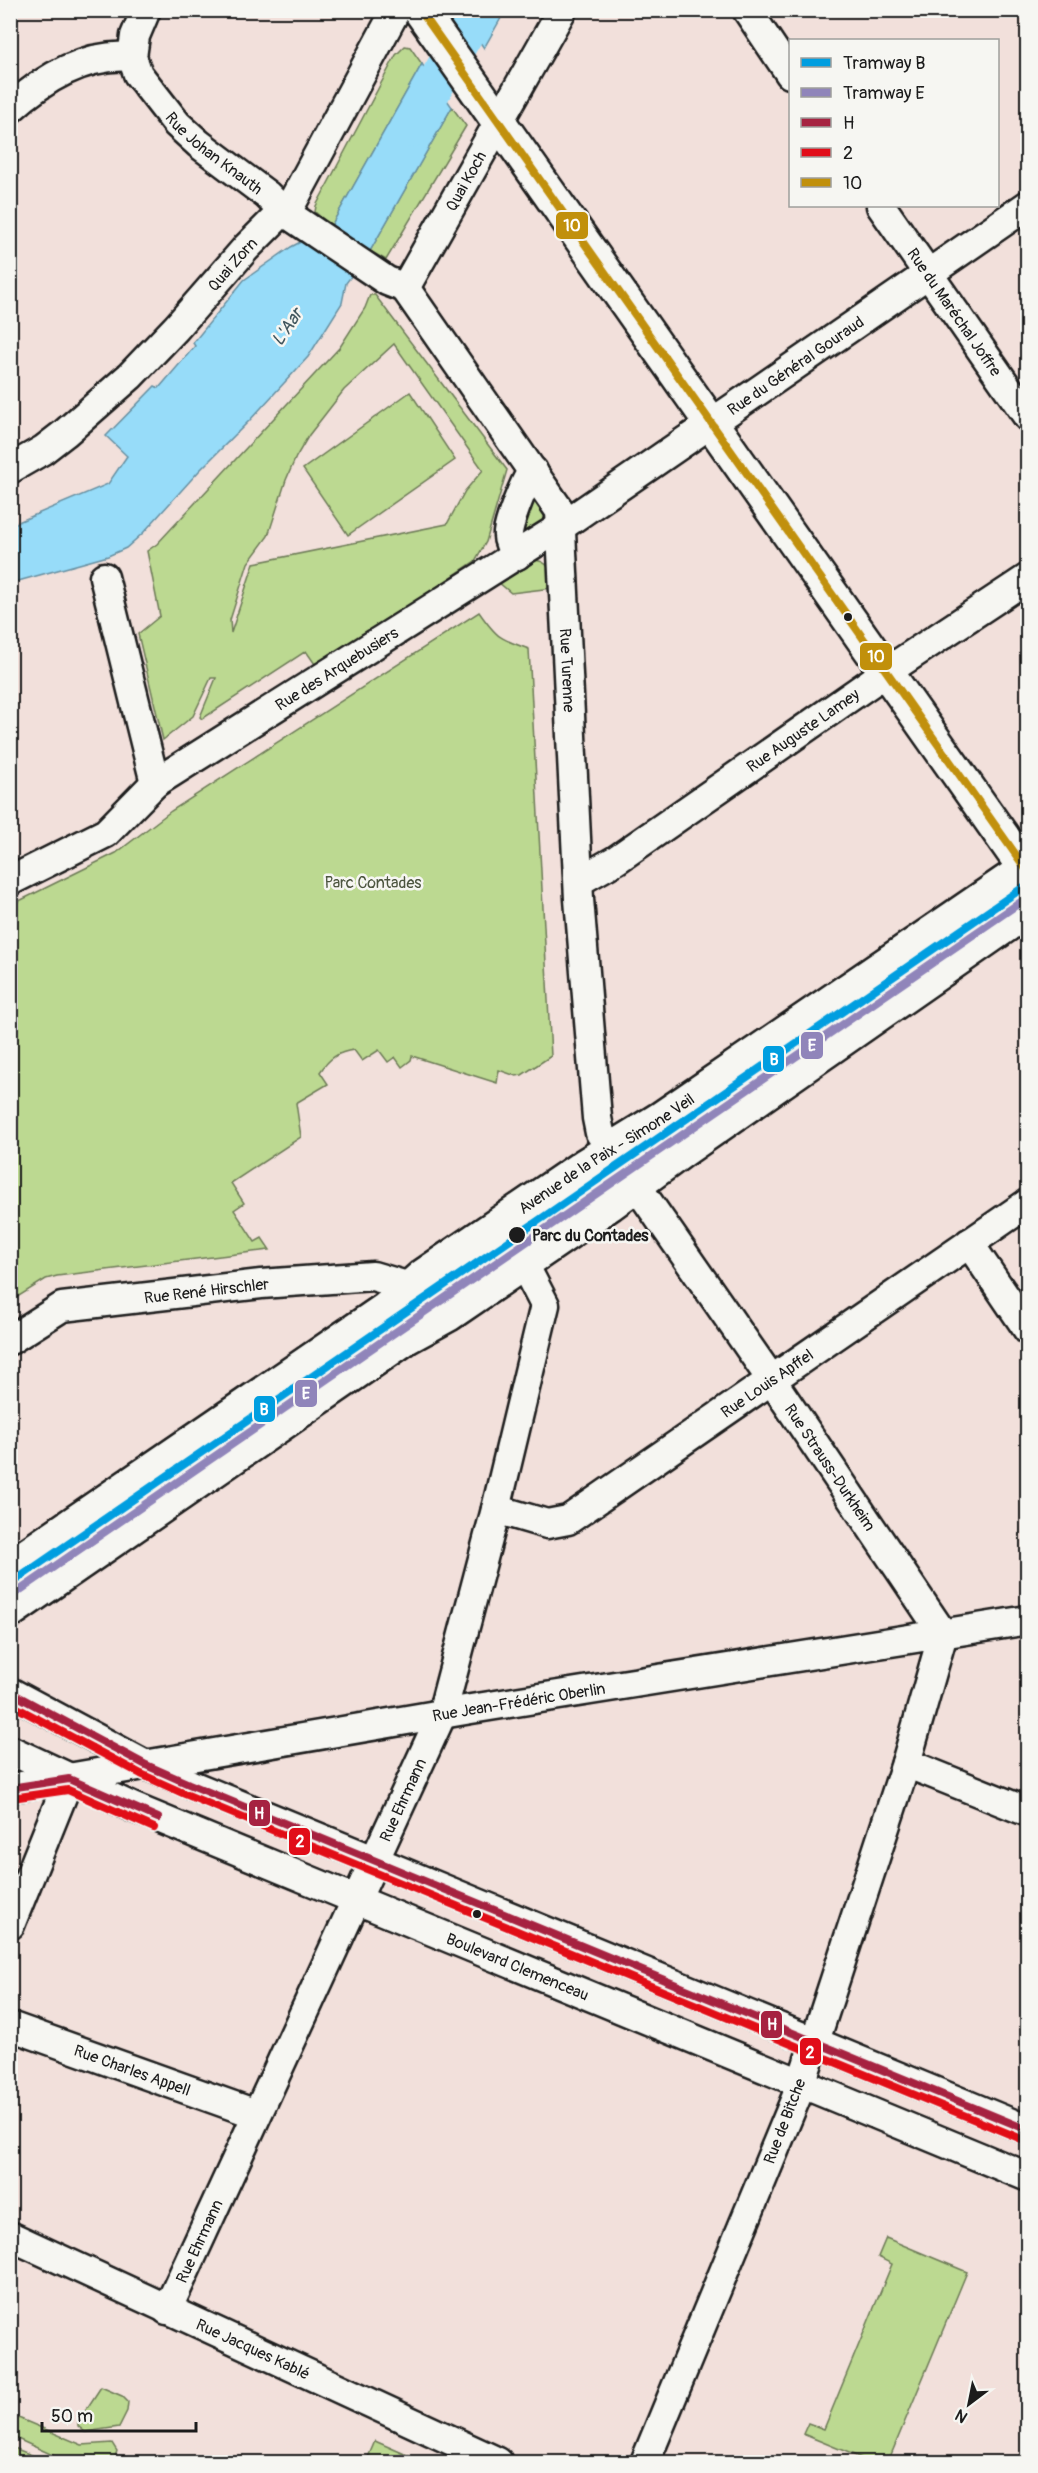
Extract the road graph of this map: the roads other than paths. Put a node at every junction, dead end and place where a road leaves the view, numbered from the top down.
1 (146, 10) edge
2 (396, 10) edge
3 (562, 10) edge
4 (747, 10) edge
5 (423, 15) edge
6 (132, 57) junction
7 (789, 73) edge
8 (491, 108) junction
9 (10, 109) edge
10 (1028, 205) edge
11 (882, 207) edge
12 (283, 212) junction
13 (361, 263) joint
14 (928, 272) junction
15 (405, 288) junction
16 (1028, 417) edge
17 (711, 423) junction
18 (10, 469) edge
19 (533, 471) junction
20 (562, 526) junction
21 (517, 555) junction
22 (104, 577) dead end
23 (1028, 578) edge
24 (886, 672) junction
25 (154, 783) junction
26 (1027, 869) edge
27 (10, 881) edge
28 (579, 881) junction
29 (1028, 909) edge
30 (612, 1149) junction
31 (636, 1184) junction
32 (1028, 1203) edge
33 (969, 1243) junction
34 (521, 1264) junction
35 (410, 1287) junction
36 (1028, 1330) edge
37 (10, 1340) edge
38 (771, 1379) junction
39 (496, 1509) junction
40 (10, 1567) edge
41 (10, 1611) edge
42 (1028, 1620) edge
43 (943, 1634) junction
44 (10, 1692) edge
45 (442, 1714) junction
46 (10, 1750) edge
47 (906, 1763) junction
48 (146, 1765) junction
49 (69, 1779) junction
50 (10, 1788) edge
51 (1028, 1812) edge
52 (374, 1861) junction
53 (356, 1899) junction
54 (10, 1925) edge
55 (10, 2026) edge
56 (816, 2042) junction
57 (800, 2083) junction
58 (256, 2114) junction
59 (1028, 2130) edge
60 (1028, 2177) edge
61 (10, 2236) edge
62 (167, 2310) junction
63 (498, 2463) edge
64 (645, 2463) edge

1 - 6 street
2 - 12 street, Quai Zorn
3 - 8 street, Quai Koch
4 - 7 street
5 - 8 main road
6 - 9 street
6 - 12 street, Rue Johan Knauth
8 - 15 street, Quai Koch
8 - 17 main road
10 - 14 street, Rue du Général Gouraud
11 - 14 street, Rue du Maréchal Joffre
12 - 13 street, Rue Johan Knauth
12 - 18 street, Quai Zorn
13 - 15 street, Rue Turenne
14 - 16 street, Rue du Maréchal Joffre
14 - 17 street, Rue du Général Gouraud
15 - 19 street, Rue Turenne
17 - 20 street, Rue du Général Gouraud
17 - 24 main road
19 - 20 street, Rue Turenne
19 - 21 street
20 - 21 street, Rue des Arquebusiers
20 - 28 street, Rue Turenne
21 - 25 street, Rue des Arquebusiers
22 - 25 street
23 - 24 street, Rue Auguste Lamey
24 - 26 main road
24 - 28 street, Rue Auguste Lamey
25 - 27 street, Rue des Arquebusiers
26 - 30 main road, Avenue de la Paix - Simone Veil
28 - 30 street, Rue Turenne
29 - 31 main road
30 - 31 street, Rue Turenne
30 - 35 main road, Avenue de la Paix - Simone Veil
31 - 34 main road
31 - 38 street, Rue Strauss-Durkheim
32 - 33 street, Rue Louis Apffel
33 - 36 street
33 - 38 street, Rue Louis Apffel
34 - 39 street, Rue Ehrmann
34 - 41 main road
35 - 37 street, Rue René Hirschler
35 - 40 main road, Avenue de la Paix - Simone Veil
38 - 39 street, Rue Louis Apffel
38 - 43 street, Rue Strauss-Durkheim
39 - 45 street, Rue Ehrmann
42 - 43 street, Rue Jean-Frédéric Oberlin
43 - 45 street, Rue Jean-Frédéric Oberlin
43 - 47 street, Rue de Bitche
44 - 48 street
45 - 48 street, Rue Jean-Frédéric Oberlin
45 - 52 street, Rue Ehrmann
46 - 49 street, Boulevard Clemenceau
47 - 51 street
47 - 56 street, Rue de Bitche
48 - 49 street, Rue Jean-Frédéric Oberlin
48 - 52 street
49 - 50 street, Rue Jean-Frédéric Oberlin
49 - 53 street, Boulevard Clemenceau
49 - 54 street
52 - 53 street, Rue Ehrmann
52 - 56 street
53 - 57 street, Boulevard Clemenceau
53 - 58 street, Rue Ehrmann
55 - 58 street, Rue Charles Appell
56 - 57 street, Rue de Bitche
56 - 59 street
57 - 60 street, Boulevard Clemenceau
57 - 64 street, Rue de Bitche
58 - 62 street, Rue Ehrmann
61 - 62 street, Rue Jacques Kablé
62 - 63 street, Rue Jacques Kablé

